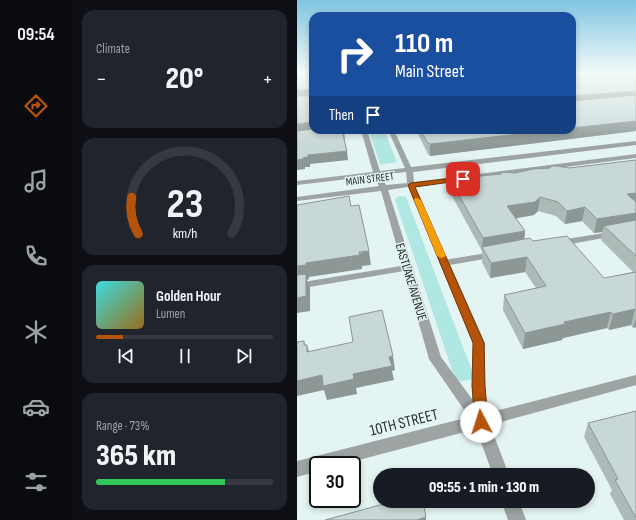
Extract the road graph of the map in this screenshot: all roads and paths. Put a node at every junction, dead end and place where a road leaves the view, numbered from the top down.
1 (364, 134) edge
2 (393, 134) edge
3 (636, 143) edge
4 (636, 156) edge
5 (409, 170) junction
6 (377, 174) junction
7 (297, 183) edge
8 (411, 185) junction
9 (383, 188) junction
10 (297, 199) edge
11 (636, 230) edge
12 (552, 245) edge
13 (500, 253) edge
14 (444, 263) junction
15 (407, 268) junction
16 (297, 286) edge
17 (636, 380) edge
18 (481, 422) junction
19 (498, 468) edge
20 (297, 469) edge
21 (513, 508) edge
22 (517, 520) edge

1 - 6 street, EASTLAKE AVENUE
2 - 5 street, EASTLAKE AVENUE
3 - 5 street, MAIN STREET
4 - 8 street, MAIN STREET
5 - 6 street, MAIN STREET
5 - 8 street, EASTLAKE AVENUE
6 - 7 street, MAIN STREET
6 - 9 street, EASTLAKE AVENUE
8 - 9 street, MAIN STREET
8 - 14 street, EASTLAKE AVENUE
9 - 10 street, MAIN STREET
9 - 15 street, EASTLAKE AVENUE
11 - 12 lane
13 - 14 lane
14 - 18 street, EASTLAKE AVENUE
15 - 16 lane
15 - 18 street, EASTLAKE AVENUE
17 - 18 street, 10TH STREET
18 - 19 street, EASTLAKE AVENUE
18 - 20 street, 10TH STREET
21 - 22 street

